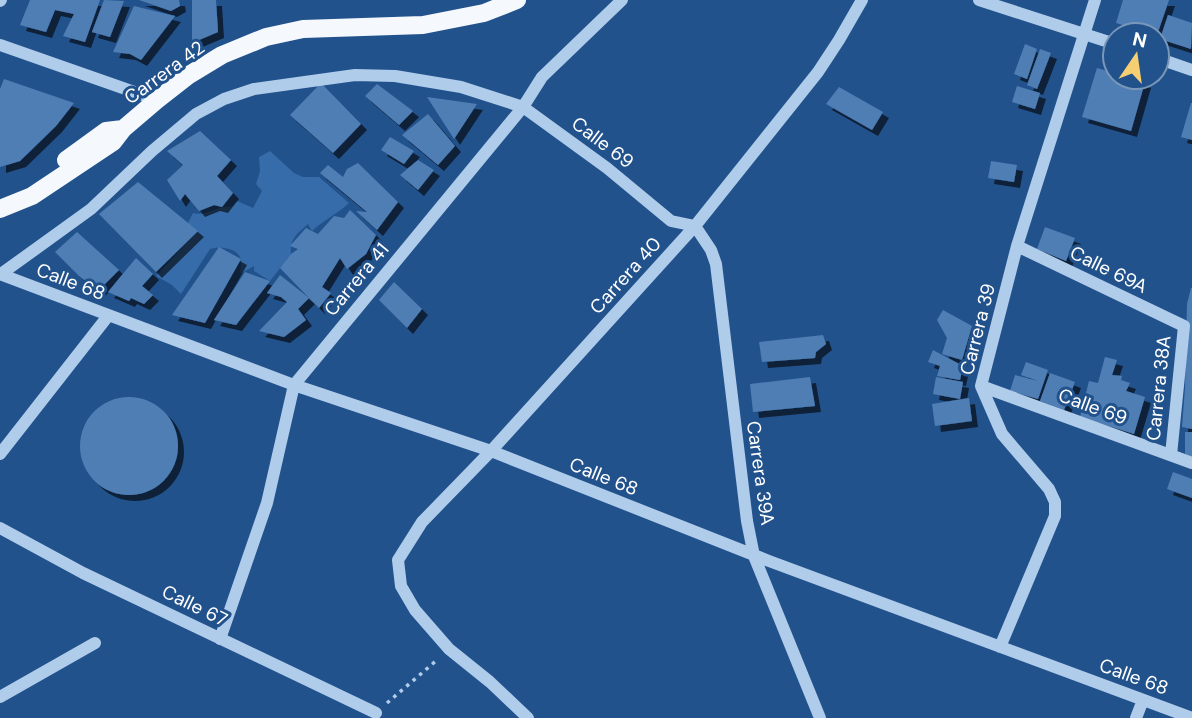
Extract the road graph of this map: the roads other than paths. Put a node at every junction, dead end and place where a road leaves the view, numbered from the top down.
1 (517, 0) edge
2 (622, 0) edge
3 (862, 0) edge
4 (979, 0) edge
5 (1095, 0) edge
6 (1084, 34) junction
7 (1101, 39) edge
8 (0, 45) edge
9 (1171, 63) edge
10 (1192, 70) edge
11 (157, 100) junction
12 (523, 107) junction
13 (123, 129) junction
14 (0, 196) edge
15 (0, 209) edge
16 (695, 226) junction
17 (1017, 246) junction
18 (1, 274) edge
19 (108, 316) junction
20 (1184, 326) joint
21 (294, 385) junction
22 (981, 386) junction
23 (491, 451) junction
24 (0, 454) edge
25 (1171, 455) junction
26 (1192, 463) edge
27 (0, 528) edge
28 (754, 556) junction
29 (220, 639) junction
30 (95, 643) dead end
31 (1000, 647) junction
32 (0, 698) edge
33 (1143, 699) junction
34 (376, 713) road end
35 (528, 718) edge
36 (820, 718) edge
37 (1136, 718) edge
38 (1192, 718) edge

1 - 11 main road, Carrera 42
2 - 12 street, Carrera 41
3 - 16 street, Carrera 40
4 - 6 street
5 - 6 street, Carrera 39
6 - 7 street
6 - 17 street, Carrera 39
8 - 11 street
9 - 10 street
11 - 13 main road, Carrera 42
12 - 16 street, Calle 69
12 - 18 street, Calle 69
12 - 21 street, Carrera 41
13 - 14 main road, Carrera 42
13 - 15 main road, Carrera 42
16 - 23 street, Carrera 40
16 - 28 street, Carrera 39A
17 - 20 street, Calle 69A
17 - 22 street, Carrera 39
18 - 19 street, Calle 68
19 - 21 street, Calle 68
19 - 24 street
20 - 25 street, Carrera 38A
21 - 23 street, Calle 68
21 - 29 street, Carrera 41
22 - 25 street, Calle 69
22 - 31 street, Carrera 39
23 - 28 street, Calle 68
23 - 35 street, Carrera 40
25 - 26 street, Calle 69
27 - 29 street, Calle 67
28 - 31 street, Calle 68
28 - 36 street, Carrera 39A
29 - 34 street, Calle 67
30 - 32 street
31 - 33 street, Calle 68
33 - 37 street
33 - 38 street, Calle 68

